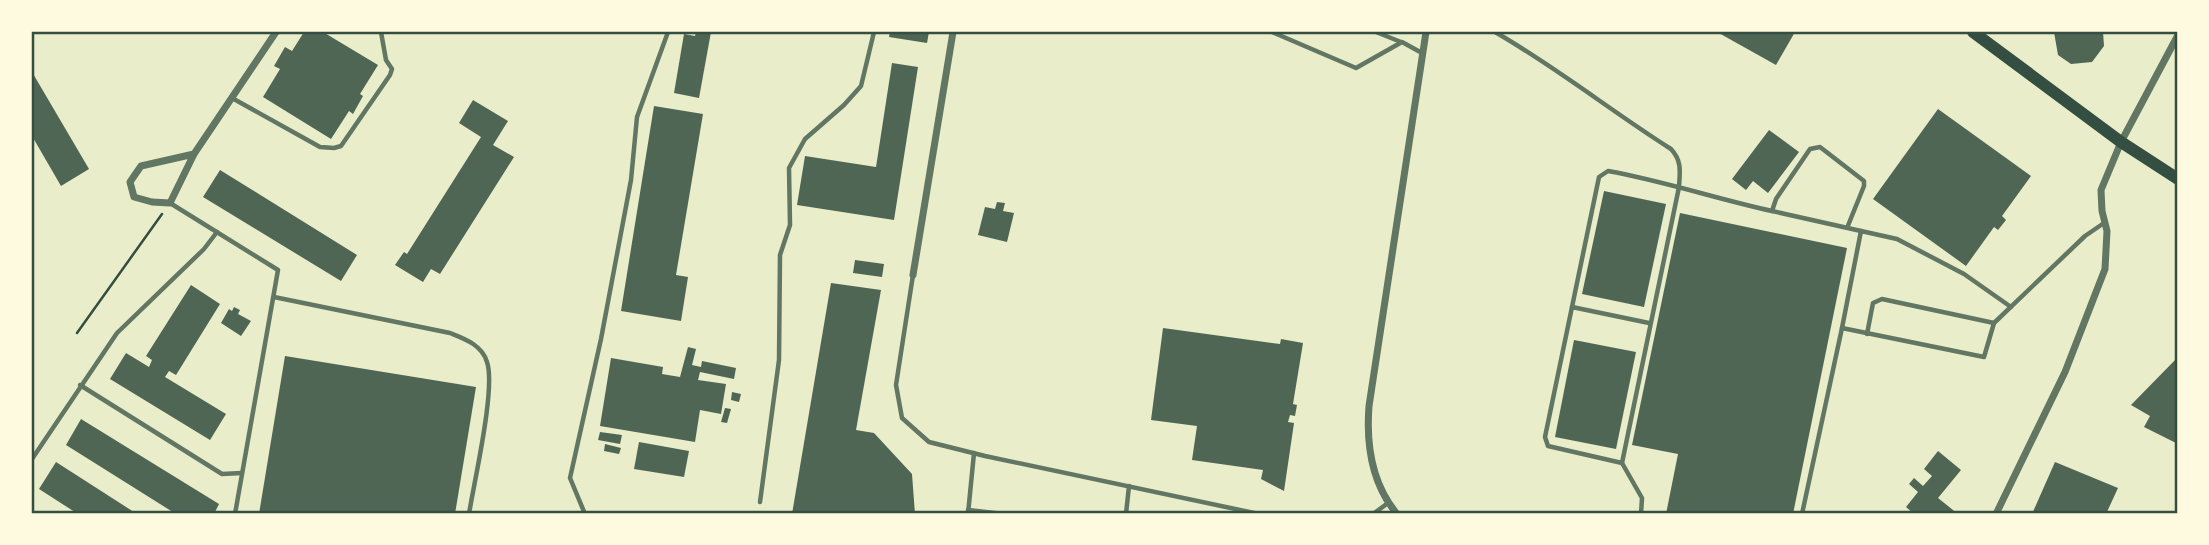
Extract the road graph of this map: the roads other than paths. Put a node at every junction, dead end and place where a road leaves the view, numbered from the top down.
1 (276, 32) edge
2 (381, 32) edge
3 (668, 32) edge
4 (874, 32) edge
5 (953, 32) edge
6 (1272, 32) edge
7 (1376, 32) edge
8 (1426, 32) edge
9 (1494, 32) edge
10 (1973, 32) edge
11 (2178, 35) edge
12 (1402, 42) junction
13 (1422, 53) junction
14 (232, 98) junction
15 (2121, 142) junction
16 (194, 154) junction
17 (2178, 179) edge
18 (1679, 187) junction
19 (170, 203) junction
20 (1772, 211) junction
21 (2105, 222) junction
22 (1847, 228) junction
23 (1861, 231) junction
24 (217, 232) junction
25 (914, 275) joint
26 (274, 297) junction
27 (1572, 307) junction
28 (2011, 307) junction
29 (1650, 323) junction
30 (1994, 323) junction
31 (1842, 328) junction
32 (1867, 334) junction
33 (80, 385) junction
34 (974, 453) junction
35 (32, 459) edge
36 (1622, 463) junction
37 (242, 473) junction
38 (1129, 486) junction
39 (760, 502) dead end
40 (1388, 503) junction
41 (968, 512) edge
42 (235, 513) edge
43 (469, 513) edge
44 (585, 513) edge
45 (1004, 513) edge
46 (1126, 513) edge
47 (1259, 513) edge
48 (1373, 513) edge
49 (1397, 513) edge
50 (1642, 513) edge
51 (1802, 513) edge
52 (1996, 513) edge

1 - 14 street
2 - 14 lane
3 - 44 lane
4 - 39 lane
5 - 25 street
6 - 12 lane
7 - 12 lane
8 - 13 street
9 - 18 lane
10 - 15 main road
11 - 15 street
12 - 13 lane
13 - 40 street
14 - 16 street
15 - 17 main road
15 - 21 street
16 - 19 street
16 - 19 street
18 - 20 lane
18 - 27 lane
18 - 29 lane
19 - 24 lane
20 - 22 lane
20 - 22 lane
21 - 28 lane
21 - 52 street
22 - 23 lane
23 - 28 lane
23 - 31 lane
24 - 26 lane
24 - 33 lane
25 - 34 lane
26 - 37 lane
26 - 43 lane
27 - 29 lane
27 - 36 lane
28 - 30 lane
29 - 36 lane
30 - 32 lane
30 - 32 lane
31 - 32 lane
31 - 51 lane
33 - 35 lane
33 - 37 lane
34 - 38 lane
34 - 41 lane
36 - 50 lane
37 - 42 lane
38 - 46 lane
38 - 47 lane
40 - 48 lane
40 - 49 street
41 - 45 lane

